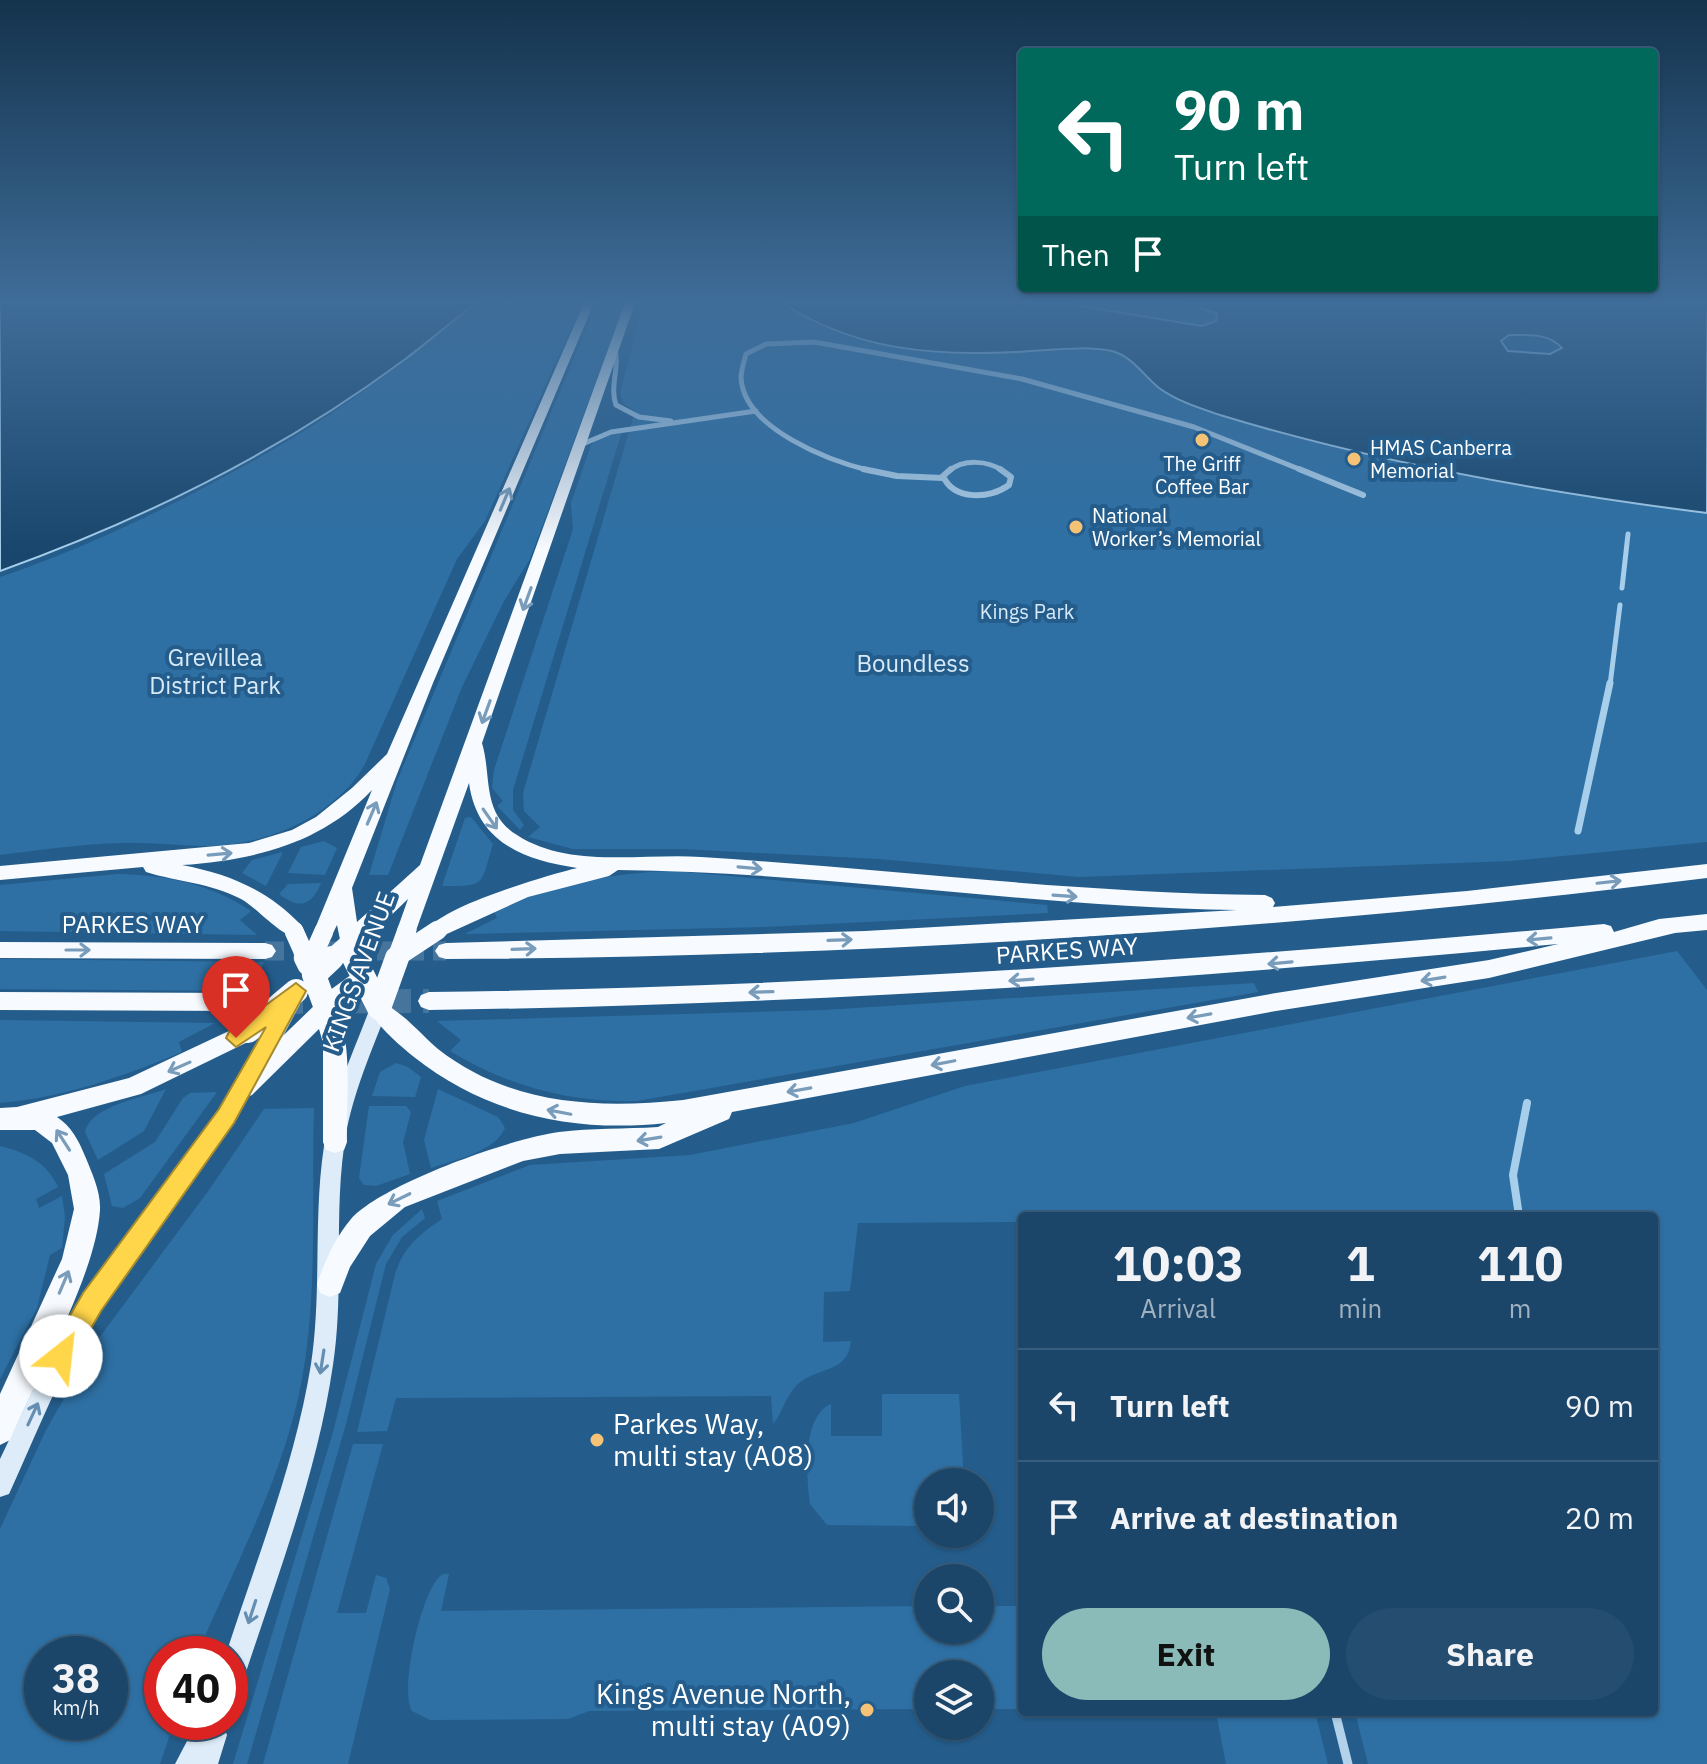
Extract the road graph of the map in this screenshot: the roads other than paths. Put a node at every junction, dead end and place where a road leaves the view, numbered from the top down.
1 (554, 385) edge
2 (600, 385) edge
3 (615, 385) edge
4 (743, 385) edge
5 (1043, 385) edge
6 (756, 411) junction
7 (684, 422) junction
8 (578, 446) junction
9 (943, 478) junction
10 (1363, 495) dead end
11 (475, 745) junction
12 (400, 747) junction
13 (114, 861) junction
14 (672, 862) junction
15 (429, 866) junction
16 (1707, 871) edge
17 (0, 873) edge
18 (344, 880) junction
19 (1401, 904) junction
20 (1707, 922) edge
21 (1673, 926) junction
22 (353, 935) junction
23 (442, 941) junction
24 (0, 950) edge
25 (265, 951) tunnel mouth
26 (397, 957) junction
27 (312, 970) junction
28 (363, 981) junction
29 (296, 991) junction
30 (0, 1001) edge
31 (429, 1001) tunnel mouth
32 (243, 1002) tunnel mouth
33 (379, 1008) junction
34 (329, 1020) junction
35 (244, 1088) junction
36 (747, 1099) junction
37 (9, 1118) edge
38 (335, 1142) junction
39 (330, 1284) junction
40 (0, 1430) edge
41 (0, 1485) edge
42 (244, 1636) edge
43 (1336, 1716) edge
44 (203, 1740) edge
45 (210, 1740) edge
46 (189, 1764) edge
47 (204, 1764) edge
48 (1348, 1764) edge

12 -> 1 main road, KINGS AVENUE
2 - 8 main road, KINGS AVENUE
3 - 7 street
4 - 6 street
5 - 10 street
6 - 7 street
6 - 9 street
7 - 8 street
8 -> 11 main road, KINGS AVENUE
9 - 9 street
11 -> 14 main road
11 - 15 main road, KINGS AVENUE
13 -> 12 main road
18 -> 12 main road, KINGS AVENUE
13 - 17 main road
13 - 27 main road, bridge
14 -> 19 main road
14 - 23 main road
15 - 22 main road
15 - 26 main road, KINGS AVENUE, bridge
19 -> 16 main road, PARKES WAY
18 - 22 main road
18 - 27 main road, KINGS AVENUE, bridge
23 -> 19 main road, PARKES WAY
20 - 21 main road, PARKES WAY
21 -> 31 main road, PARKES WAY
21 -> 36 main road
22 - 27 main road, bridge
22 - 28 main road, bridge
23 - 26 main road, bridge
24 -> 25 main road, PARKES WAY
26 - 28 main road
26 - 33 main road, KINGS AVENUE, bridge
27 - 29 main road, bridge
27 - 34 main road, bridge
28 - 33 main road, bridge
28 - 34 main road, bridge
29 - 35 street, bridge
29 -> 37 main road, bridge
30 - 32 main road
36 -> 33 main road
33 - 38 street, KINGS AVENUE
34 - 35 main road
34 - 38 main road
41 -> 35 street
36 -> 39 main road
40 -> 37 main road
38 - 39 street, KINGS AVENUE
39 -> 42 street, KINGS AVENUE
43 - 48 lane
44 - 46 street
45 - 47 street

